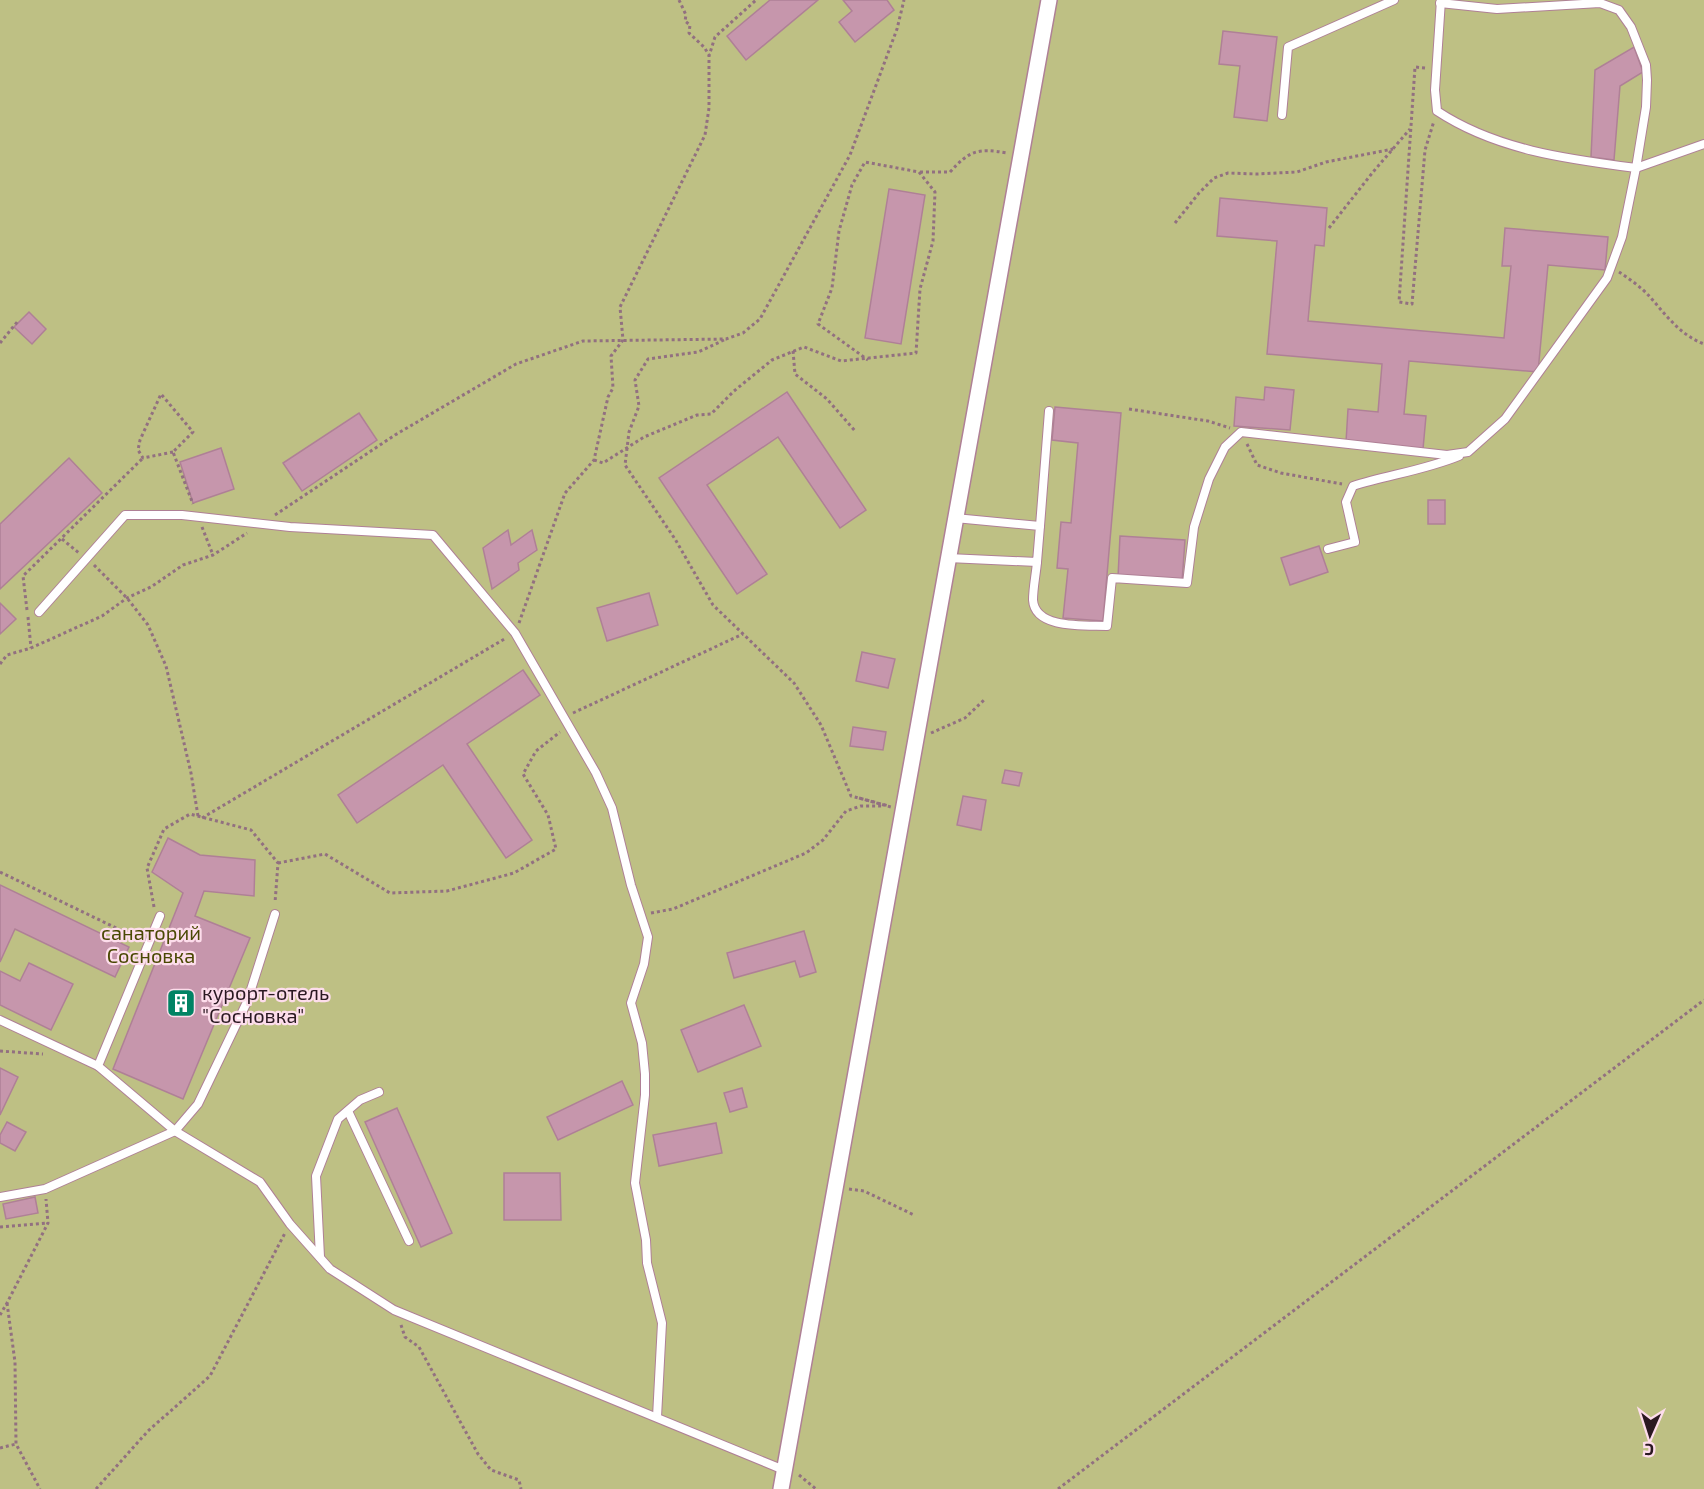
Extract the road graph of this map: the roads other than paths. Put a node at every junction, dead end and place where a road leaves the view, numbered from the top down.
1 (1049, 0) edge
2 (1394, 0) edge
3 (1441, 1) edge
4 (1282, 115) dead end
5 (1704, 144) edge
6 (1636, 168) junction
7 (1049, 411) dead end
8 (1468, 452) junction
9 (955, 518) junction
10 (1040, 526) junction
11 (1328, 549) dead end
12 (948, 558) junction
13 (1037, 562) junction
14 (39, 612) dead end
15 (275, 914) road end
16 (160, 916) road end
17 (0, 1020) edge
18 (98, 1066) junction
19 (379, 1092) dead end
20 (348, 1111) junction
21 (175, 1131) junction
22 (0, 1197) edge
23 (409, 1241) dead end
24 (320, 1257) junction
25 (657, 1417) junction
26 (785, 1467) junction
27 (781, 1489) edge

1 - 9 street
2 - 4 lane
3 - 6 lane
3 - 6 lane
5 - 6 lane
6 - 8 lane
7 - 10 lane
8 - 11 lane
8 - 13 lane
9 - 10 lane
9 - 12 street
10 - 13 lane
12 - 13 lane
12 - 26 street
14 - 25 lane
15 - 21 lane
16 - 18 lane
17 - 18 lane
18 - 21 lane
19 - 20 lane
20 - 23 lane
20 - 24 lane
21 - 22 lane
21 - 24 lane
24 - 25 lane
25 - 26 lane
26 - 27 street

